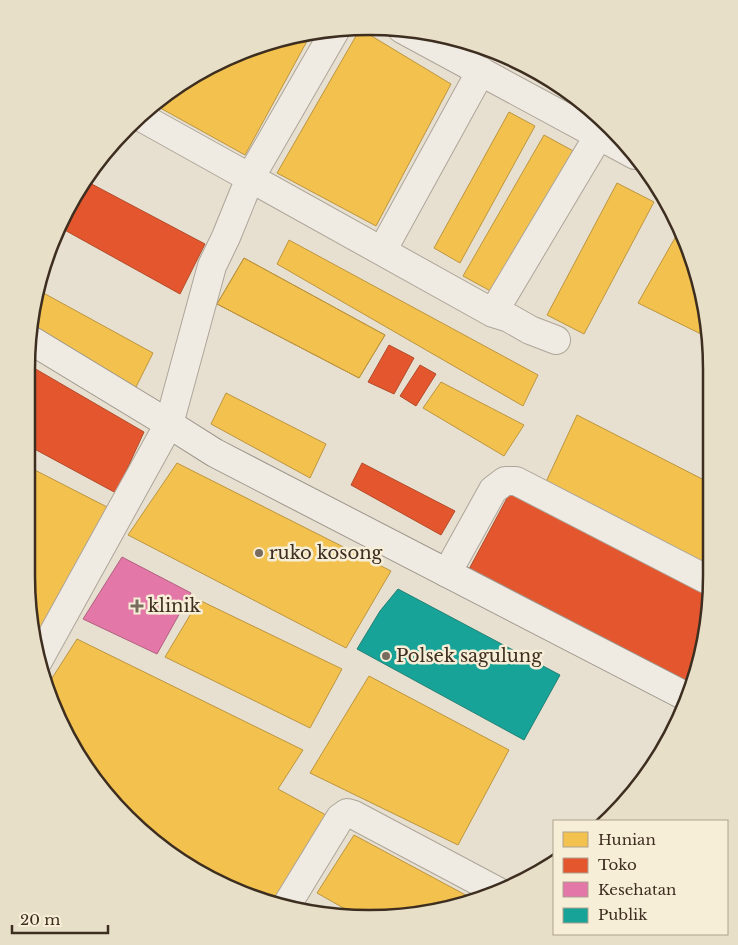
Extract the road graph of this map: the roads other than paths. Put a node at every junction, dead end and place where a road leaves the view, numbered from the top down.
1 (331, 37) edge
2 (421, 39) edge
3 (481, 72) junction
4 (147, 120) edge
5 (599, 135) junction
6 (615, 144) edge
7 (250, 178) junction
8 (382, 251) junction
9 (493, 313) junction
10 (556, 340) dead end
11 (36, 343) edge
12 (169, 424) junction
13 (446, 573) junction
14 (703, 577) edge
15 (43, 651) edge
16 (681, 694) edge
17 (490, 887) edge
18 (290, 901) edge

1 - 7 street
2 - 3 street
3 - 5 street
3 - 8 street
4 - 7 street
5 - 6 street
5 - 9 street
7 - 8 street
7 - 12 street
8 - 9 street
9 - 10 street
11 - 12 street
12 - 13 street
12 - 15 street
13 - 14 street
13 - 16 street
17 - 18 street

